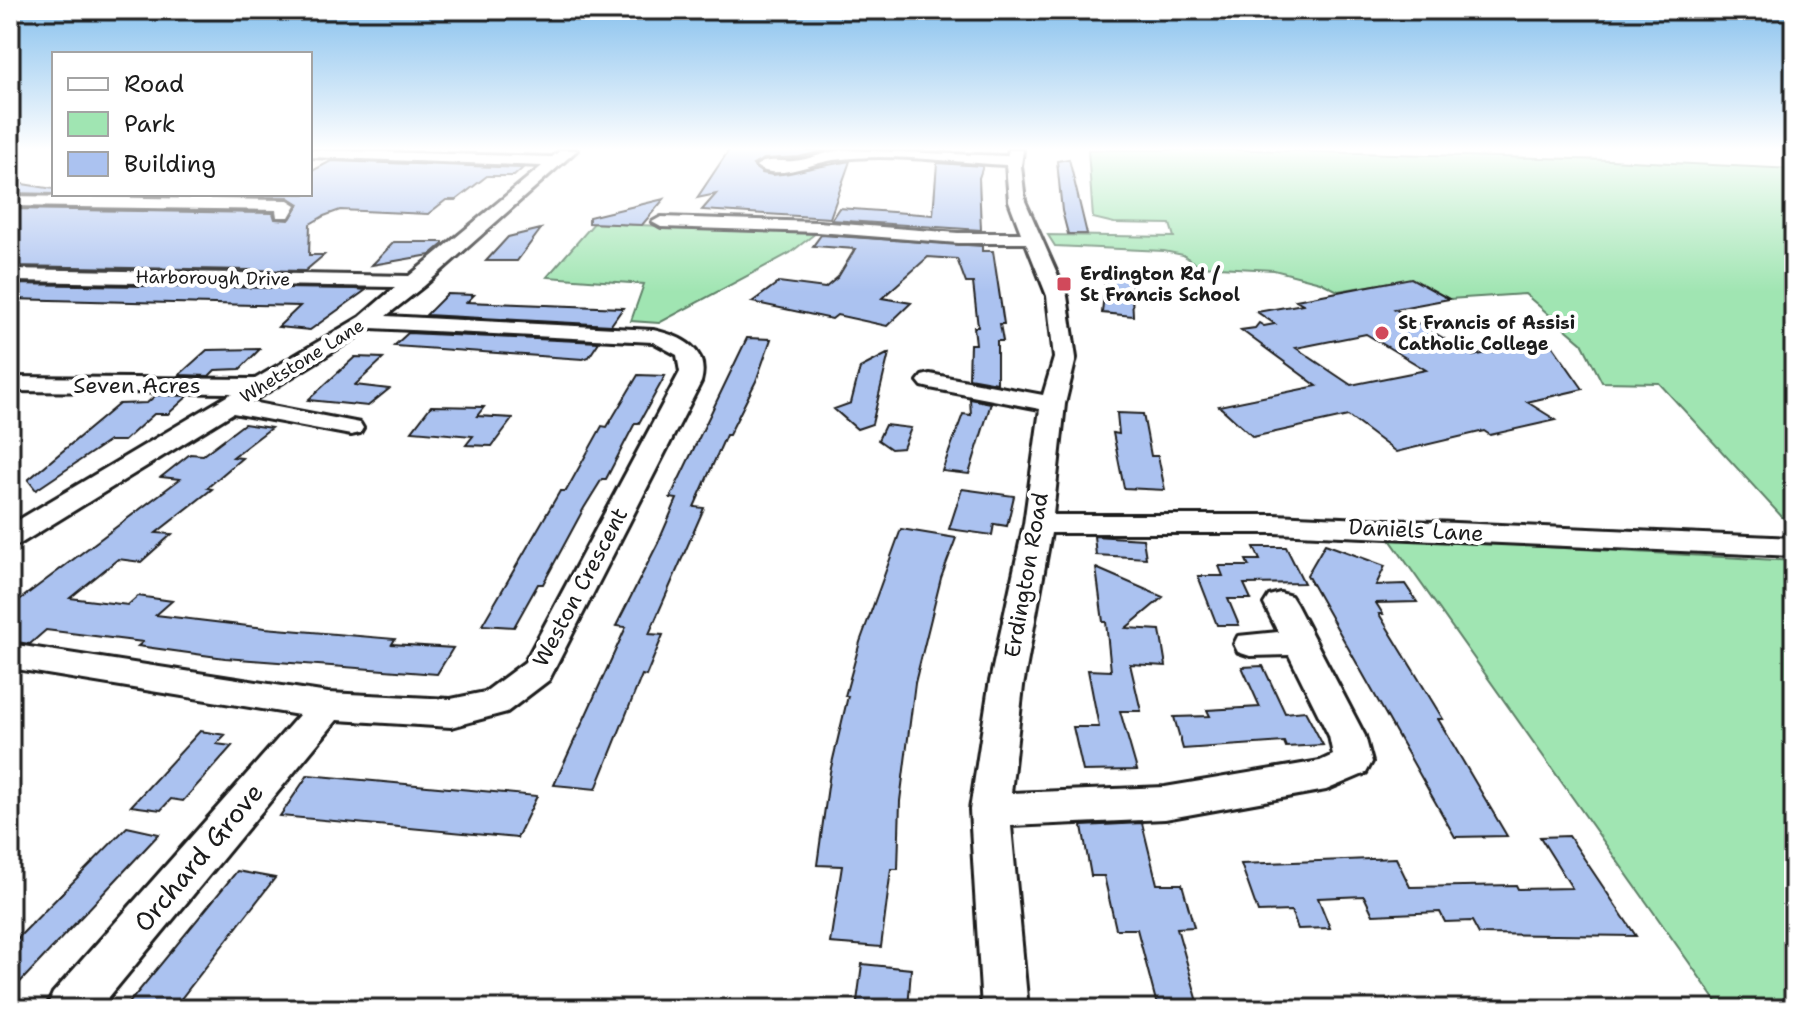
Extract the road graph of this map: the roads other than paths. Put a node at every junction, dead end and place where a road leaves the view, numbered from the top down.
1 (81, 198) edge
2 (514, 198) edge
3 (1017, 198) edge
4 (10, 201) edge
5 (67, 204) junction
6 (291, 207) dead end
7 (661, 222) dead end
8 (1034, 238) junction
9 (10, 275) edge
10 (417, 282) junction
11 (367, 321) junction
12 (10, 384) edge
13 (264, 386) junction
14 (916, 402) dead end
15 (1053, 404) junction
16 (231, 405) junction
17 (314, 441) dead end
18 (1038, 524) junction
19 (10, 538) edge
20 (1794, 547) edge
21 (1280, 604) dead end
22 (1300, 643) junction
23 (1250, 644) dead end
24 (10, 656) edge
25 (328, 706) junction
26 (990, 810) junction
27 (69, 1009) edge
28 (1005, 1009) edge

1 - 5 street
2 - 10 street, Whetstone Lane
3 - 8 street, Erdington Road
4 - 5 street
5 - 6 street
7 - 8 street
8 - 15 street, Erdington Road
9 - 10 street, Harborough Drive
10 - 11 street, Whetstone Lane
11 - 13 street, Whetstone Lane
11 - 25 street, Weston Crescent
12 - 13 street, Seven Acres
13 - 16 street, Whetstone Lane
14 - 15 street
15 - 18 street, Erdington Road
16 - 17 street
16 - 19 street, Whetstone Lane
18 - 20 street, Daniels Lane
18 - 26 street, Erdington Road
21 - 22 street
22 - 23 street
22 - 26 street
24 - 25 street, Weston Crescent
25 - 27 street, Orchard Grove
26 - 28 street, Erdington Road

